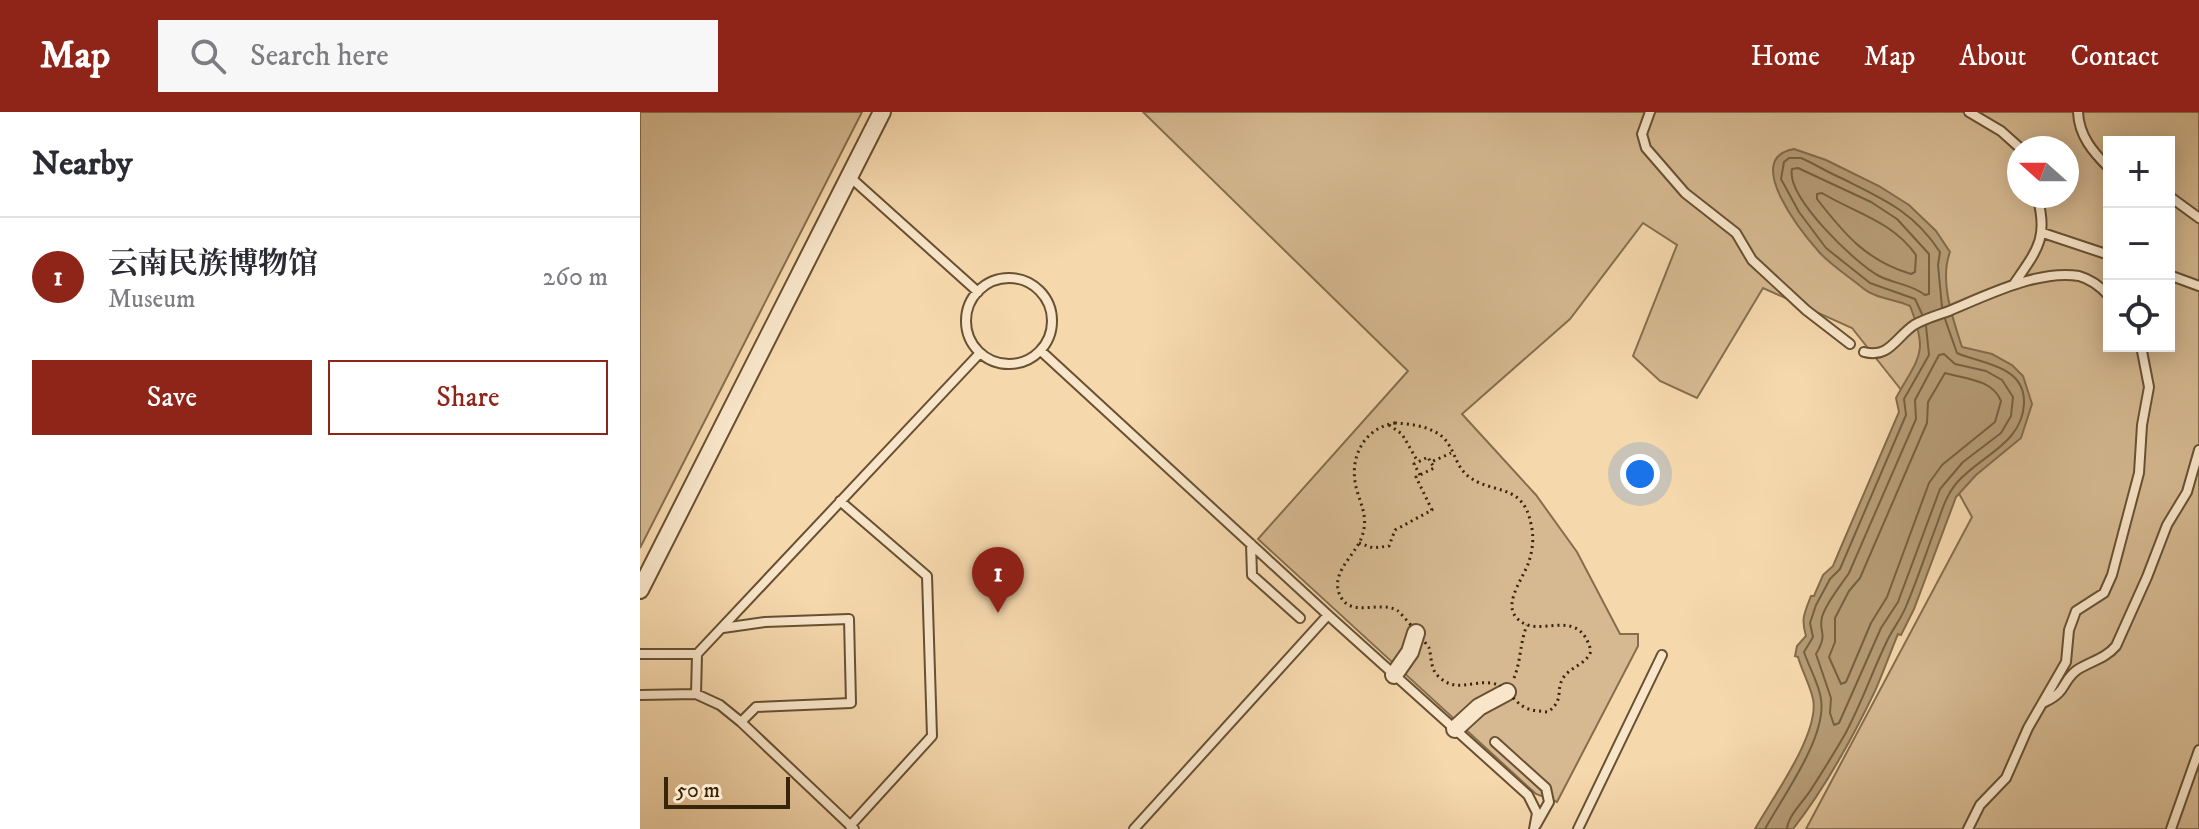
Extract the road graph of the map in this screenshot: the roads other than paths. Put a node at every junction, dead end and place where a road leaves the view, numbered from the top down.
1 (882, 112) edge
2 (1650, 112) edge
3 (1969, 112) edge
4 (2078, 112) edge
5 (2007, 136) edge
6 (2103, 162) edge
7 (849, 177) junction
8 (2175, 200) edge
9 (2039, 208) edge
10 (2199, 218) edge
11 (2043, 233) junction
12 (2103, 253) edge
13 (2175, 277) edge
14 (2014, 284) junction
15 (2199, 286) edge
16 (2103, 289) edge
17 (978, 292) junction
18 (1850, 344) dead end
19 (1041, 351) junction
20 (1864, 352) dead end
21 (2142, 352) edge
22 (980, 353) junction
23 (2199, 450) edge
24 (840, 501) junction
25 (1251, 544) junction
26 (640, 590) edge
27 (1328, 615) junction
28 (1300, 618) dead end
29 (721, 628) junction
30 (1416, 633) road end
31 (640, 654) edge
32 (697, 654) junction
33 (1662, 655) dead end
34 (1394, 675) junction
35 (1507, 692) road end
36 (696, 694) junction
37 (640, 695) edge
38 (2043, 702) junction
39 (741, 722) junction
40 (1455, 729) junction
41 (1495, 742) dead end
42 (2199, 750) edge
43 (852, 827) edge
44 (1134, 829) edge
45 (1534, 829) edge
46 (1578, 829) edge
47 (1968, 829) edge
48 (2171, 829) edge

1 - 7 street
2 - 18 lane
3 - 5 lane
4 - 6 lane
7 - 17 lane
7 - 26 street
8 - 10 lane
9 - 11 lane
11 - 12 lane
11 - 14 lane
13 - 15 lane
14 - 16 lane
14 - 20 lane
17 - 19 lane
17 - 22 lane
19 - 22 lane
19 - 25 lane
21 - 38 lane
22 - 24 lane
23 - 38 lane
24 - 29 lane
24 - 43 lane
25 - 27 lane
25 - 28 lane
27 - 34 lane
27 - 44 lane
29 - 32 lane
29 - 39 lane
30 - 34 street
31 - 32 lane
32 - 36 lane
33 - 46 lane
34 - 40 lane
35 - 40 street
36 - 37 lane
36 - 39 lane
38 - 47 lane
39 - 43 lane
40 - 45 lane
41 - 45 lane
42 - 48 lane

